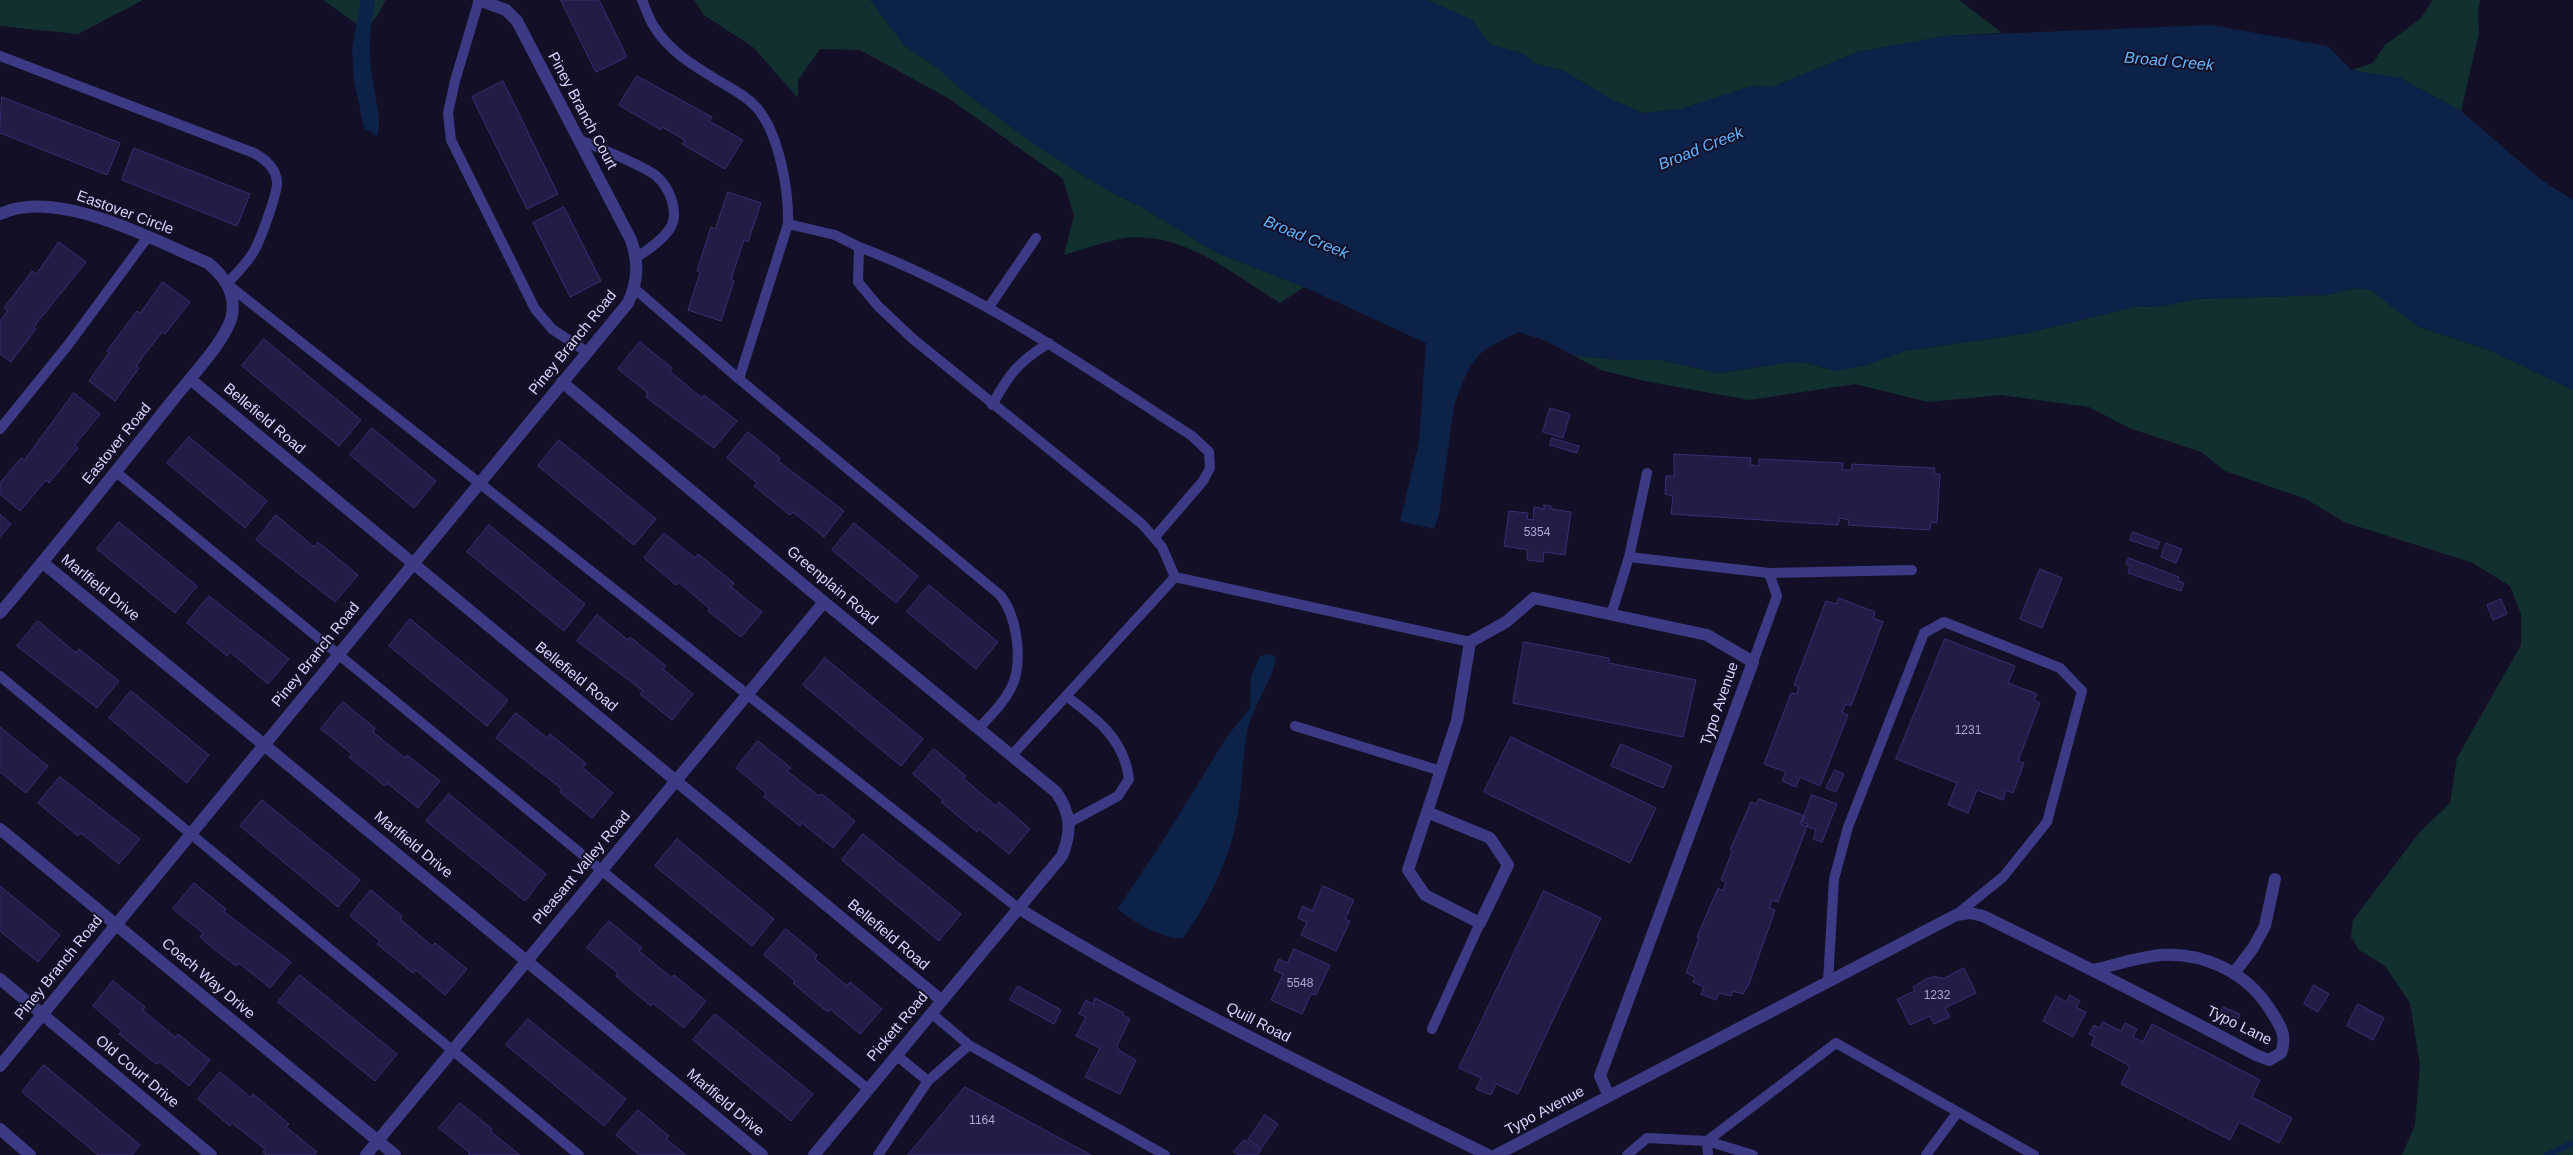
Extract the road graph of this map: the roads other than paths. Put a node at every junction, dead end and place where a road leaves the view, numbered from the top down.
1 (479, 0) edge
2 (642, 0) edge
3 (0, 56) edge
4 (578, 139) junction
5 (0, 214) edge
6 (788, 224) junction
7 (147, 238) junction
8 (1036, 238) dead end
9 (859, 247) junction
10 (637, 257) junction
11 (227, 284) junction
12 (634, 289) junction
13 (989, 306) junction
14 (1049, 343) junction
15 (587, 352) junction
16 (190, 379) junction
17 (739, 379) junction
18 (562, 382) junction
19 (992, 405) junction
20 (0, 429) edge
21 (116, 472) junction
22 (1647, 473) dead end
23 (479, 483) junction
24 (1154, 538) junction
25 (1629, 557) junction
26 (42, 562) junction
27 (412, 563) junction
28 (1912, 570) dead end
29 (1769, 573) junction
30 (1175, 577) junction
31 (824, 602) junction
32 (0, 613) edge
33 (1611, 616) junction
34 (1470, 642) junction
35 (338, 654) junction
36 (1753, 662) junction
37 (0, 676) edge
38 (747, 694) junction
39 (1066, 696) junction
40 (1295, 726) dead end
41 (979, 728) junction
42 (265, 744) junction
43 (1012, 755) junction
44 (1441, 771) junction
45 (676, 780) junction
46 (1427, 812) junction
47 (1070, 822) junction
48 (0, 829) edge
49 (190, 835) junction
50 (600, 871) junction
51 (2275, 879) dead end
52 (1018, 908) junction
53 (1956, 915) junction
54 (1480, 923) junction
55 (116, 924) junction
56 (527, 960) junction
57 (2093, 970) junction
58 (2234, 973) junction
59 (0, 979) edge
60 (1828, 982) junction
61 (942, 1000) junction
62 (931, 1013) junction
63 (42, 1014) junction
64 (1432, 1028) dead end
65 (969, 1045) junction
66 (452, 1050) junction
67 (896, 1055) junction
68 (0, 1066) edge
69 (928, 1081) junction
70 (868, 1088) junction
71 (1609, 1096) junction
72 (1957, 1113) junction
73 (0, 1130) edge
74 (1707, 1140) junction
75 (378, 1141) junction
76 (30, 1155) edge
77 (211, 1155) edge
78 (366, 1155) edge
79 (395, 1155) edge
80 (579, 1155) edge
81 (762, 1155) edge
82 (814, 1155) edge
83 (878, 1155) edge
84 (1165, 1155) edge
85 (1488, 1155) edge
86 (1496, 1155) edge
87 (1627, 1155) edge
88 (1708, 1155) edge
89 (1753, 1155) edge
90 (1926, 1155) edge
91 (2034, 1155) edge

1 - 4 street, Piney Branch Court
1 - 15 lane
2 - 6 lane
3 - 11 lane
4 - 10 street, Piney Branch Court
4 - 10 lane
5 - 7 street, Eastover Circle
6 - 9 lane
6 - 17 lane
7 - 11 street, Eastover Circle
7 - 20 lane
8 - 13 lane
9 - 13 lane
9 - 19 lane
10 - 12 street, Piney Branch Road
11 - 16 street, Eastover Road
11 - 23 lane
12 - 15 street, Piney Branch Road
12 - 17 lane
13 - 14 lane
14 - 19 lane
14 - 24 lane
15 - 18 street, Piney Branch Road
16 - 21 street, Eastover Road
16 - 27 street, Bellefield Road
17 - 41 lane
18 - 23 street, Piney Branch Road
18 - 31 street, Greenplain Road
19 - 24 lane
21 - 26 street, Eastover Road
21 - 35 lane
22 - 25 lane
23 - 27 street, Piney Branch Road
23 - 38 lane
24 - 30 lane
25 - 29 lane
25 - 33 lane
26 - 32 street, Eastover Road
26 - 42 street, Marlfield Drive
27 - 35 street, Piney Branch Road
27 - 45 street, Bellefield Road
28 - 29 lane
29 - 36 lane
30 - 34 lane
30 - 39 lane
31 - 38 street, Pleasant Valley Road
31 - 41 street, Greenplain Road
33 - 34 street, Typo Avenue
33 - 36 street, Typo Avenue
34 - 44 street
35 - 42 street, Piney Branch Road
35 - 50 lane
36 - 71 street, Typo Avenue
37 - 49 lane
38 - 45 street, Pleasant Valley Road
38 - 52 lane
39 - 43 lane
39 - 47 lane
40 - 44 lane
41 - 43 street, Greenplain Road
42 - 49 street, Piney Branch Road
42 - 56 street, Marlfield Drive
43 - 47 street, Greenplain Road
44 - 46 street
45 - 50 street, Pleasant Valley Road
45 - 61 street, Bellefield Road
46 - 54 street
46 - 54 street
47 - 52 street, Pickett Road
48 - 55 street, Coach Way Drive
49 - 55 street, Piney Branch Road
49 - 66 lane
50 - 56 street, Pleasant Valley Road
50 - 70 lane
51 - 58 street
52 - 61 street, Pickett Road
52 - 85 street, Quill Road
53 - 57 street, Typo Lane
53 - 60 street, Typo Lane
53 - 60 lane
54 - 64 lane
55 - 63 street, Piney Branch Road
55 - 75 street, Coach Way Drive
56 - 66 street, Pleasant Valley Road
56 - 81 street, Marlfield Drive
57 - 58 street, Typo Lane
57 - 58 street, Typo Lane
59 - 63 street
60 - 71 street, Typo Avenue
61 - 62 street, Pickett Road
62 - 65 lane
62 - 67 street, Pickett Road
63 - 68 street, Piney Branch Road
63 - 77 street, Old Court Drive
65 - 69 lane
65 - 84 lane
66 - 75 street, Pleasant Valley Road
66 - 80 lane
67 - 69 lane
67 - 70 street, Pickett Road
69 - 83 lane
70 - 82 street, Pickett Road
71 - 86 street, Typo Avenue
72 - 74 lane
72 - 90 lane
72 - 91 lane
73 - 76 street
74 - 87 lane
74 - 88 lane
74 - 89 lane
75 - 78 street, Pleasant Valley Road
75 - 79 street, Coach Way Drive

